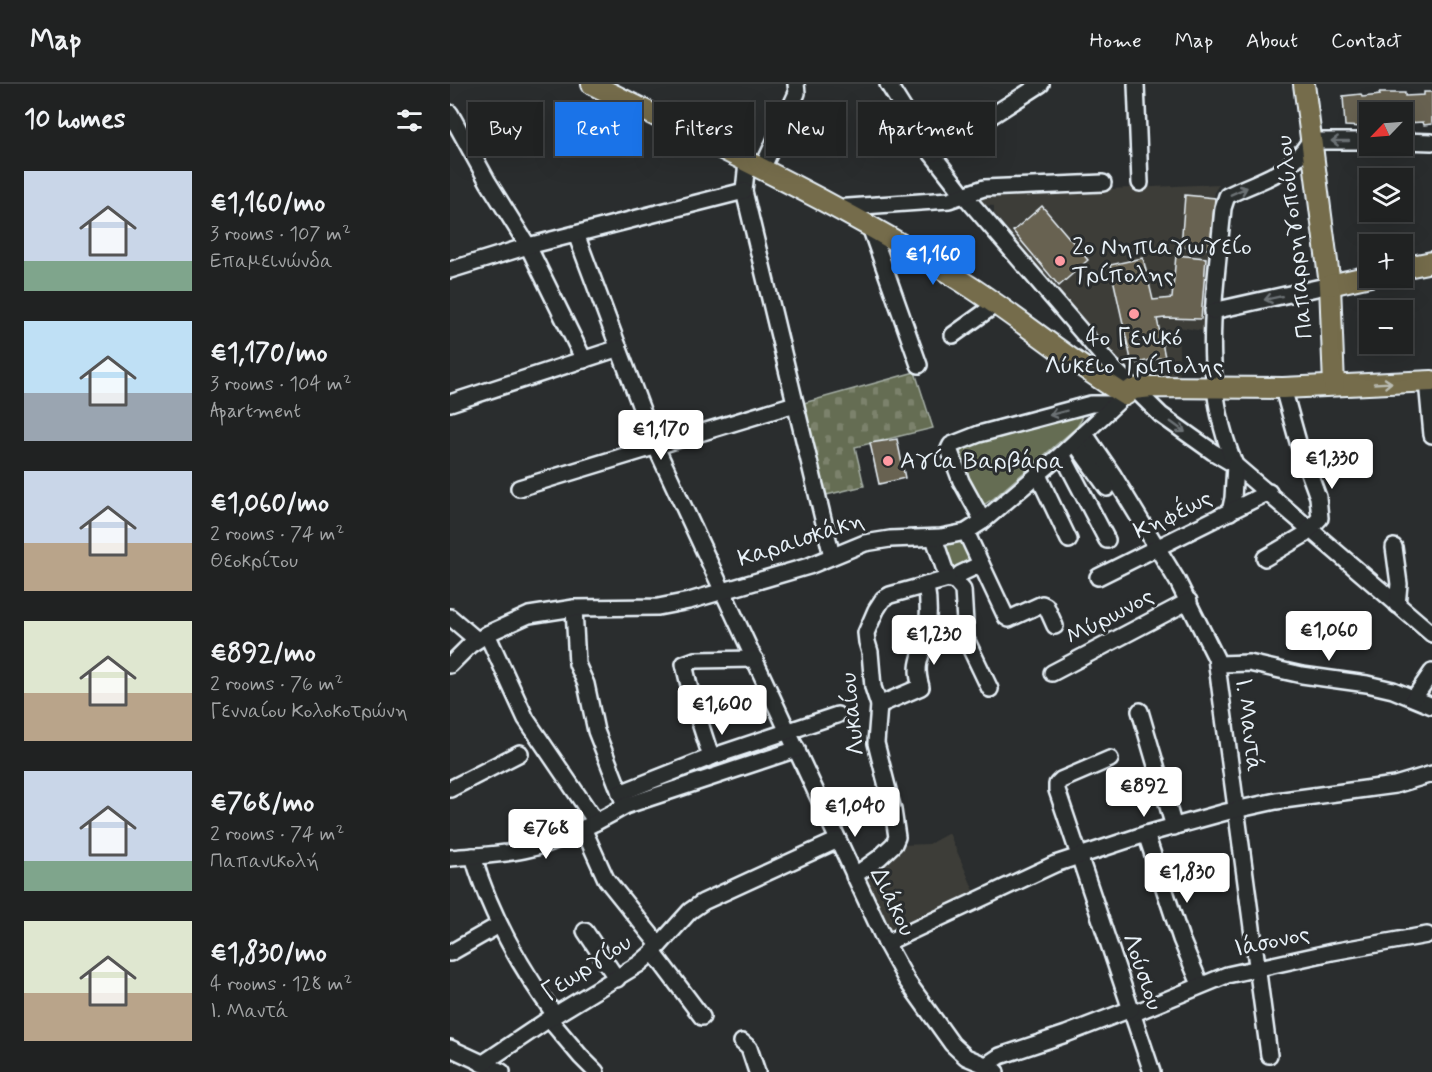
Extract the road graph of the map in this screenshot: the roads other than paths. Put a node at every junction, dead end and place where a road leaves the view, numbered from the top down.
1 (592, 84) edge
2 (796, 84) edge
3 (888, 84) edge
4 (1041, 84) edge
5 (1136, 84) edge
6 (1304, 84) edge
7 (899, 102) edge
8 (995, 114) edge
9 (452, 122) edge
10 (1310, 141) junction
11 (1359, 141) edge
12 (1413, 141) edge
13 (1432, 142) edge
14 (934, 156) edge
15 (755, 166) junction
16 (1103, 183) dead end
17 (1140, 183) dead end
18 (744, 191) junction
19 (964, 195) junction
20 (834, 208) junction
21 (870, 227) junction
22 (576, 234) junction
23 (528, 246) junction
24 (1432, 262) edge
25 (1413, 266) edge
26 (450, 270) edge
27 (1359, 278) edge
28 (1330, 285) junction
29 (995, 305) junction
30 (1213, 311) junction
31 (953, 335) dead end
32 (620, 348) junction
33 (584, 360) junction
34 (919, 366) dead end
35 (1430, 381) edge
36 (1334, 385) junction
37 (1215, 387) junction
38 (1283, 388) junction
39 (1124, 396) junction
40 (450, 403) edge
41 (795, 404) junction
42 (1432, 435) edge
43 (1080, 439) junction
44 (655, 446) junction
45 (1062, 454) junction
46 (1235, 465) junction
47 (1038, 475) junction
48 (519, 488) dead end
49 (1107, 488) dead end
50 (1269, 492) junction
51 (1230, 512) junction
52 (983, 521) junction
53 (1311, 529) junction
54 (966, 532) junction
55 (934, 537) junction
56 (1069, 540) dead end
57 (1107, 540) dead end
58 (1394, 547) dead end
59 (1156, 548) junction
60 (832, 556) junction
61 (1265, 558) dead end
62 (981, 564) junction
63 (1098, 578) dead end
64 (952, 580) junction
65 (926, 585) junction
66 (723, 593) junction
67 (1189, 601) junction
68 (1397, 605) junction
69 (574, 609) junction
70 (450, 617) edge
71 (1054, 626) dead end
72 (1432, 634) edge
73 (482, 637) junction
74 (755, 659) junction
75 (1218, 664) junction
76 (450, 665) edge
77 (1432, 672) edge
78 (1052, 673) dead end
79 (990, 688) dead end
80 (1414, 698) junction
81 (879, 705) junction
82 (1432, 706) edge
83 (1140, 711) dead end
84 (837, 715) dead end
85 (789, 731) junction
86 (797, 749) junction
87 (520, 753) dead end
88 (711, 757) junction
89 (1110, 759) dead end
90 (1432, 774) edge
91 (450, 789) edge
92 (623, 799) junction
93 (1236, 810) junction
94 (589, 825) junction
95 (1174, 827) junction
96 (1146, 834) junction
97 (838, 840) junction
98 (473, 856) junction
99 (1078, 856) junction
100 (450, 858) edge
101 (854, 876) junction
102 (499, 925) junction
103 (585, 931) dead end
104 (1427, 935) dead end
105 (886, 943) junction
106 (656, 948) junction
107 (450, 953) edge
108 (1256, 967) junction
109 (617, 979) junction
110 (1200, 984) junction
111 (1132, 1011) junction
112 (552, 1017) junction
113 (702, 1017) dead end
114 (742, 1042) dead end
115 (450, 1048) edge
116 (1269, 1054) dead end
117 (482, 1064) junction
118 (982, 1068) edge
119 (502, 1072) edge
120 (596, 1072) edge
121 (757, 1072) edge
122 (1152, 1072) edge

1 - 15 main road
2 - 15 street
3 - 7 street
4 - 8 street
5 - 17 street
6 - 10 main road, Παπαρρηγοπούλου
9 - 23 street
11 -> 10 street
10 - 28 main road, Παπαρρηγοπούλου
30 -> 10 street
12 - 13 street
14 - 19 street
15 - 18 street
15 - 20 main road
16 - 19 street
18 - 22 street
18 - 41 street
19 - 20 street
19 - 39 street
20 - 21 main road
21 - 29 main road
21 - 34 street
22 - 23 street
22 - 32 street, Διάκου
23 - 26 street
23 - 33 street
24 - 25 main road
27 - 28 main road
28 -> 30 street
28 - 36 main road, Παπαρρηγοπούλου
29 - 31 street
29 - 39 main road
30 - 37 street
32 - 33 street
32 - 44 street, Διάκου
33 - 40 street
36 -> 35 main road
35 - 42 street
36 - 38 main road
37 - 38 main road
37 - 39 main road
37 - 46 street
38 - 53 street
39 - 43 street, Καραισκάκη
39 -> 46 street
39 -> 52 street
41 - 44 street
41 - 60 street
43 - 45 street, Καραισκάκη
43 - 49 street
43 - 59 street, Ι. Μαντά
44 - 48 street
44 - 66 street, Διάκου
45 - 47 street, Καραισκάκη
45 - 57 street
46 - 50 street
46 - 51 street
47 - 52 street, Καραισκάκη
47 - 56 street
50 - 51 street, Κηφέως
50 - 53 street
51 - 59 street, Κηφέως
52 - 54 street, Καραισκάκη
53 - 61 street
53 - 68 street
54 - 55 street, Καραισκάκη
54 - 62 street
55 - 60 street, Καραισκάκη
55 - 64 street
58 - 68 street
59 - 63 street, Κηφέως
59 - 67 street, Ι. Μαντά
60 - 66 street, Καραισκάκη
62 - 64 street
62 - 71 street
64 - 65 street, Λυκαίου
64 - 79 street
65 - 81 street
65 - 81 street, Λυκαίου
66 - 69 street, Καραισκάκη
66 - 74 street, Διάκου
67 - 75 street, Ι. Μαντά
67 - 78 street, Μύρωνος
68 - 72 street
69 - 73 street, Καραισκάκη
69 - 92 street
70 - 73 street
73 - 76 street, Καραισκάκη
73 - 94 street
74 - 85 street, Διάκου
74 - 88 street
75 - 80 street
75 - 93 street, Ι. Μαντά
77 - 80 street
80 - 82 street
81 - 101 street, Λυκαίου
83 - 95 street
84 - 85 street
85 - 86 street, Διάκου
85 - 88 street
86 - 92 street
86 - 97 street, Διάκου
87 - 91 street
88 - 92 street
89 - 99 street, Λούσιου
90 - 93 street
92 - 94 street
93 - 95 street
93 - 108 street, Ι. Μαντά
94 - 98 street
94 - 106 street
95 - 96 street
96 - 99 street
96 - 110 street
97 - 101 street, Διάκου
97 - 106 street, Γεωργίου
98 - 100 street
98 - 102 street
99 - 105 street
99 - 111 street, Λούσιου
101 - 105 street, Διάκου
102 - 107 street
102 - 112 street
103 - 109 street
104 - 108 street, Ιάσονος
105 - 118 street, Διάκου
106 - 109 street, Γεωργίου
106 - 113 street
108 - 110 street, Ιάσονος
108 - 116 street, Ι. Μαντά
109 - 112 street, Γεωργίου
110 - 111 street, Ιάσονος
111 - 118 street, Ιάσονος
111 - 122 street, Λούσιου
112 - 117 street, Γεωργίου
112 - 120 street
114 - 121 street
115 - 117 street
117 - 119 street

